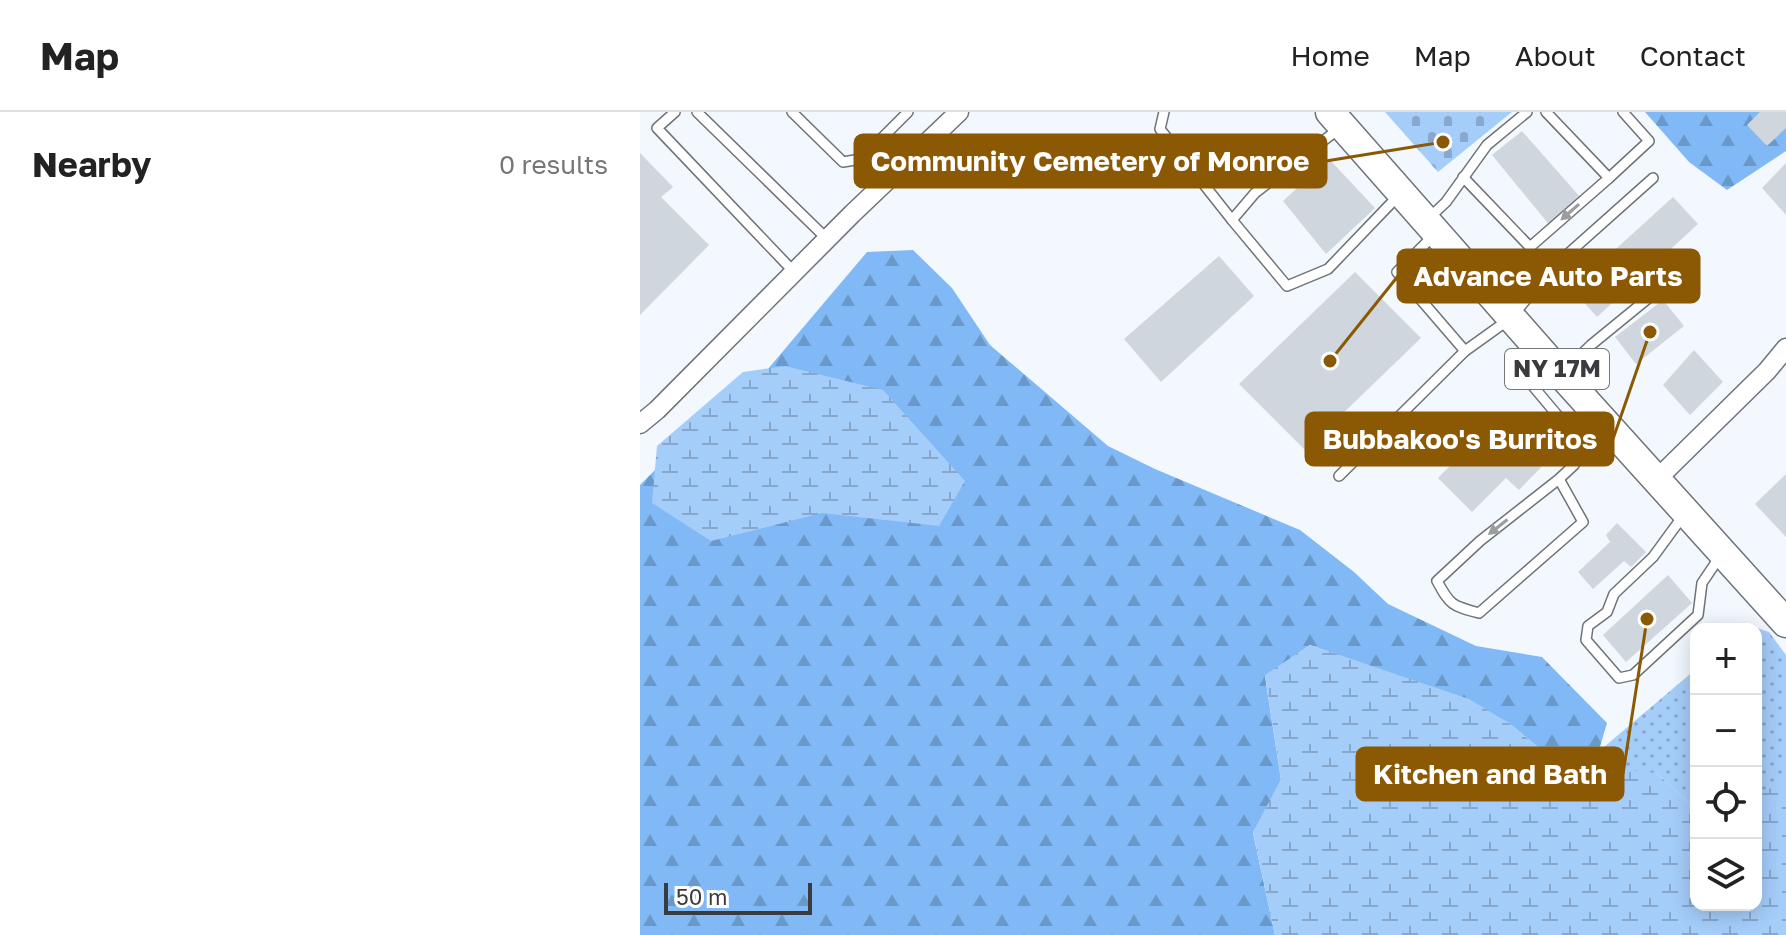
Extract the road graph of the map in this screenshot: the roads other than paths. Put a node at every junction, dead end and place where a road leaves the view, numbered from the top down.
1 (675, 112) edge
2 (697, 112) edge
3 (792, 112) edge
4 (908, 112) edge
5 (959, 112) edge
6 (1164, 112) edge
7 (1527, 112) edge
8 (1546, 112) edge
9 (1623, 112) edge
10 (1336, 119) edge
11 (1463, 177) junction
12 (1609, 178) junction
13 (1653, 178) dead end
14 (1401, 192) junction
15 (1232, 220) junction
16 (1431, 227) junction
17 (827, 239) junction
18 (794, 272) junction
19 (1651, 296) dead end
20 (1511, 318) junction
21 (1786, 348) edge
22 (1465, 351) junction
23 (1553, 365) junction
24 (640, 424) edge
25 (1608, 426) junction
26 (1584, 447) junction
27 (1339, 476) dead end
28 (1559, 479) junction
29 (1656, 480) junction
30 (1685, 513) junction
31 (1722, 554) junction
32 (1786, 623) edge

1 - 18 lane
2 - 17 lane
3 - 4 lane
5 - 17 street
6 - 15 lane
7 - 11 lane
8 - 12 lane
9 - 12 lane
10 - 14 main road, NY 17M
10 - 15 lane
12 -> 11 lane
11 - 16 lane
13 - 20 lane
14 - 15 lane
14 - 16 main road, NY 17M
16 - 20 main road, NY 17M
16 - 22 lane
17 - 18 street
18 - 24 street
19 - 23 lane
20 - 22 lane
20 - 23 main road, NY 17M
21 - 29 street
22 - 27 lane
23 - 25 main road, NY 17M
23 - 26 lane
25 - 26 lane
25 - 29 main road, NY 17M
26 - 28 lane
28 -> 28 lane
29 - 30 main road, NY 17M
30 - 31 main road, NY 17M
30 - 31 lane
31 - 32 main road, NY 17M

